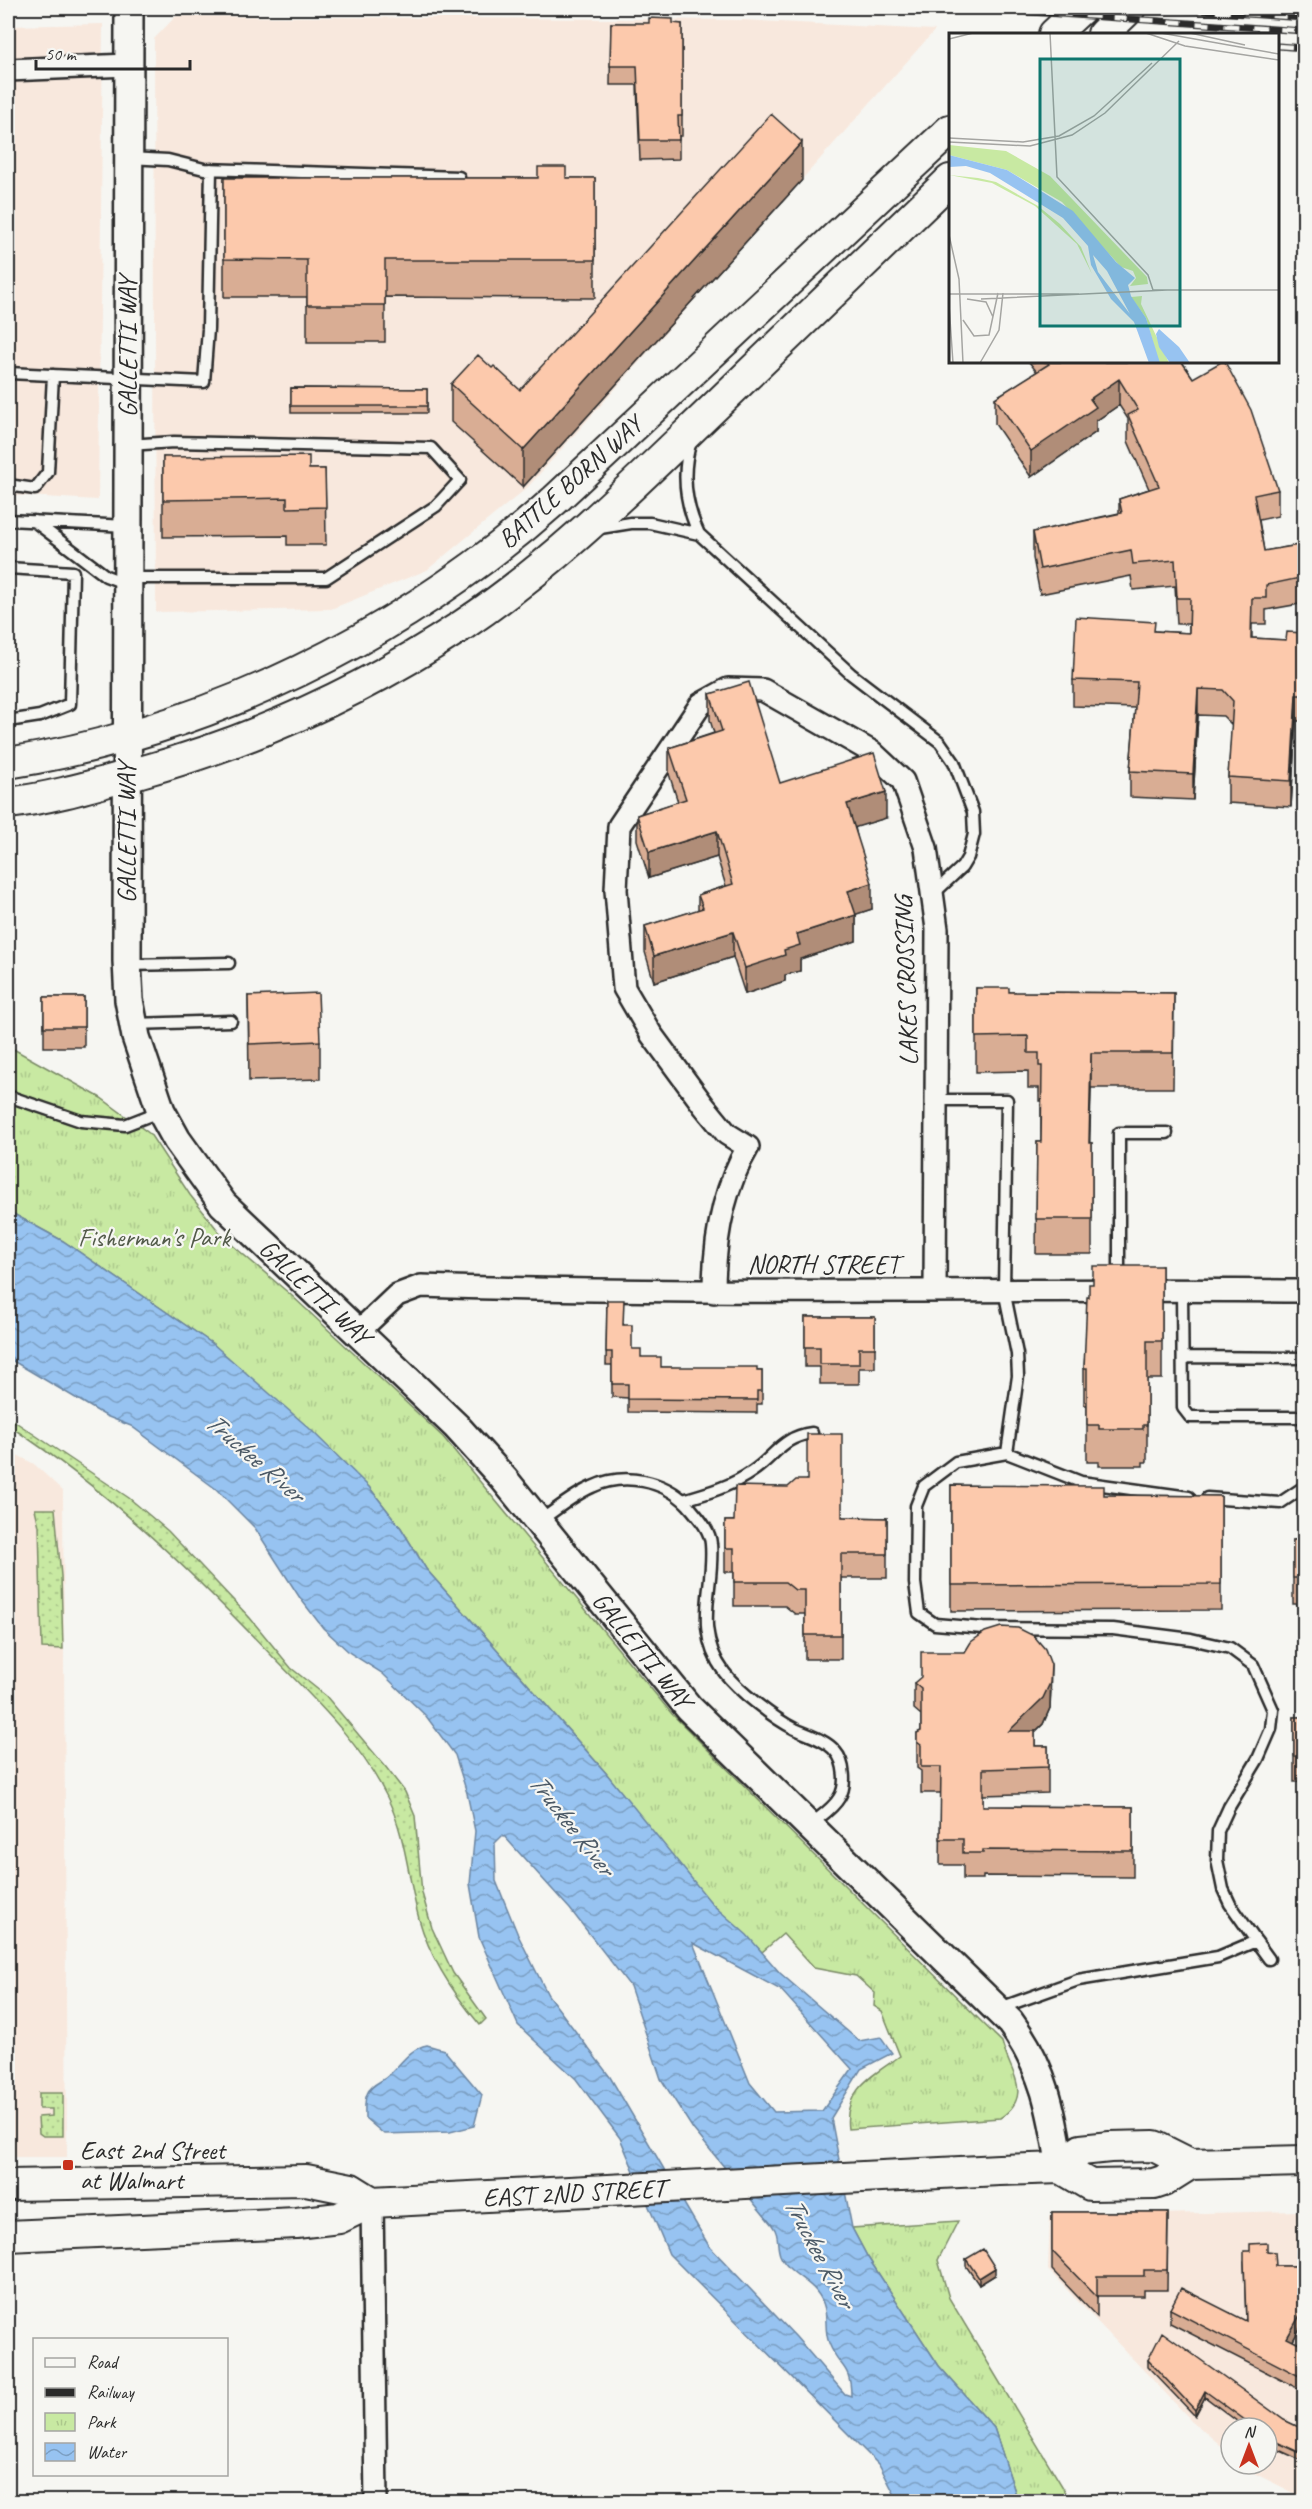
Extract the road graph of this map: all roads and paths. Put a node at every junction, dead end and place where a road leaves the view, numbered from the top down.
1 (129, 8) edge
2 (1082, 8) edge
3 (1130, 8) edge
4 (1055, 33) edge
5 (1104, 33) edge
6 (128, 65) junction
7 (8, 70) edge
8 (949, 132) edge
9 (128, 158) junction
10 (211, 169) junction
11 (459, 177) edge
12 (949, 182) edge
13 (8, 373) edge
14 (53, 375) junction
15 (127, 377) junction
16 (701, 420) junction
17 (127, 445) junction
18 (8, 485) edge
19 (8, 519) edge
20 (33, 521) junction
21 (128, 526) junction
22 (699, 534) junction
23 (574, 537) junction
24 (8, 568) edge
25 (128, 581) junction
26 (8, 722) edge
27 (127, 738) junction
28 (8, 763) edge
29 (125, 777) junction
30 (8, 803) edge
31 (932, 895) junction
32 (230, 963) dead end
33 (127, 965) junction
34 (231, 1021) dead end
35 (134, 1024) junction
36 (8, 1096) edge
37 (936, 1100) junction
38 (161, 1111) junction
39 (1167, 1133) dead end
40 (1119, 1289) junction
41 (935, 1290) junction
42 (1004, 1290) junction
43 (1182, 1290) junction
44 (1305, 1291) edge
45 (714, 1292) junction
46 (358, 1332) junction
47 (1183, 1357) junction
48 (1305, 1358) edge
49 (1305, 1417) edge
50 (812, 1432) edge
51 (1007, 1453) junction
52 (1305, 1487) edge
53 (683, 1500) junction
54 (538, 1522) junction
55 (809, 1827) junction
56 (1256, 1941) junction
57 (1269, 1959) dead end
58 (998, 2009) junction
59 (1305, 2161) edge
60 (1061, 2168) junction
61 (8, 2185) edge
62 (372, 2202) junction
63 (8, 2236) edge
64 (376, 2502) edge

1 - 6 street, GALLETTI WAY
2 - 4 main road
3 - 5 main road
6 - 7 street
6 - 9 street, GALLETTI WAY
8 - 27 main road, BATTLE BORN WAY
9 - 10 lane
9 - 15 street, GALLETTI WAY
10 - 11 lane
10 - 15 lane
12 - 16 main road, BATTLE BORN WAY
13 - 14 lane
14 - 15 lane
14 - 18 lane
15 - 17 street, GALLETTI WAY
16 - 22 lane
16 - 23 main road, BATTLE BORN WAY
17 - 21 street, GALLETTI WAY
17 - 25 lane
19 - 20 lane
20 - 21 lane
20 - 25 lane
21 - 25 street, GALLETTI WAY
22 - 23 lane
22 - 31 lane
23 - 29 main road, BATTLE BORN WAY
24 - 26 lane
25 - 27 street, GALLETTI WAY
27 - 28 main road, BATTLE BORN WAY
27 - 29 street, GALLETTI WAY
29 - 30 main road, BATTLE BORN WAY
29 - 33 street, GALLETTI WAY
31 - 37 street, LAKES CROSSING
31 - 45 street, LAKES CROSSING
32 - 33 lane
33 - 35 street, GALLETTI WAY
34 - 35 lane
35 - 38 street, GALLETTI WAY
36 - 38 lane
37 - 41 street, LAKES CROSSING
37 - 42 lane
38 - 46 street, GALLETTI WAY
39 - 40 lane
40 - 42 street, NORTH STREET
40 - 43 street, NORTH STREET
41 - 42 street, NORTH STREET
41 - 45 street, NORTH STREET
42 - 51 lane
43 - 44 street, NORTH STREET
43 - 47 lane
45 - 46 street, NORTH STREET
46 - 54 street, GALLETTI WAY
47 - 48 lane
47 - 49 lane
50 - 53 lane
51 - 52 lane
51 - 56 lane
53 - 54 lane
53 - 55 lane
54 - 55 street, GALLETTI WAY
55 - 58 street, GALLETTI WAY
56 - 57 lane
56 - 58 lane
58 - 60 street, GALLETTI WAY
59 - 60 main road
60 - 62 main road, EAST 2ND STREET
61 - 62 main road
62 - 63 main road, EAST 2ND STREET
62 - 64 street

